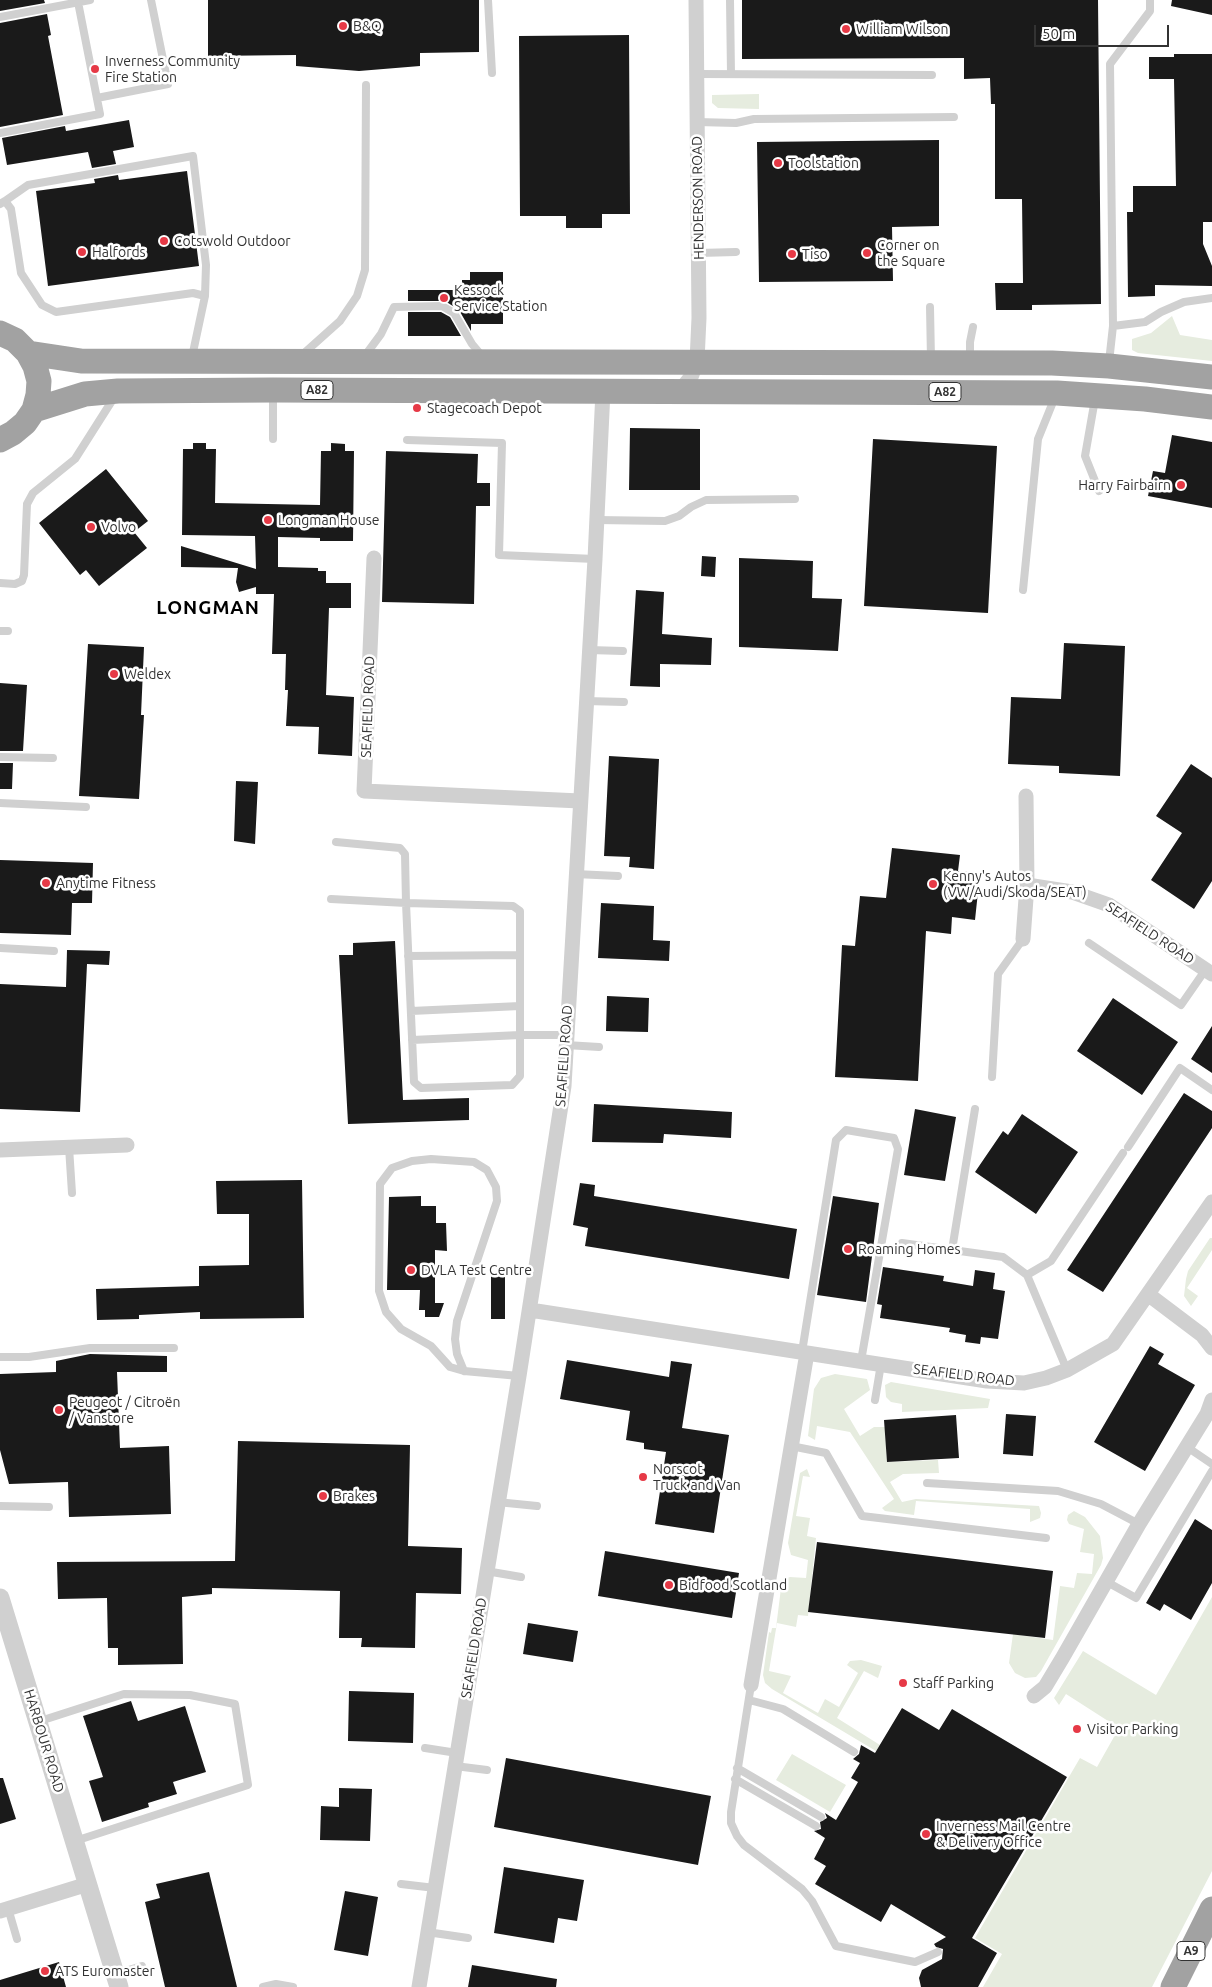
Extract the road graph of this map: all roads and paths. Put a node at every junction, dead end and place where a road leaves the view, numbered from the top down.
1 (90, 0) edge
2 (152, 0) edge
3 (488, 0) edge
4 (696, 0) edge
5 (730, 0) edge
6 (1150, 0) edge
7 (78, 2) junction
8 (0, 17) edge
9 (492, 73) dead end
10 (696, 74) junction
11 (731, 74) junction
12 (932, 74) dead end
13 (366, 85) dead end
14 (97, 98) junction
15 (954, 117) dead end
16 (697, 122) junction
17 (0, 133) edge
18 (3, 202) edge
19 (736, 252) dead end
20 (699, 253) junction
21 (205, 296) junction
22 (1212, 298) edge
23 (930, 307) dead end
24 (1113, 326) junction
25 (973, 327) dead end
26 (0, 333) edge
27 (28, 353) junction
28 (192, 360) junction
29 (295, 360) junction
30 (361, 361) junction
31 (486, 362) junction
32 (697, 362) junction
33 (931, 362) junction
34 (970, 363) junction
35 (1109, 366) junction
36 (1212, 377) edge
37 (273, 390) junction
38 (118, 391) junction
39 (602, 391) junction
40 (680, 391) junction
41 (1057, 393) junction
42 (1096, 394) junction
43 (1212, 407) edge
44 (34, 410) junction
45 (0, 440) edge
46 (273, 440) dead end
47 (407, 440) dead end
48 (1099, 491) dead end
49 (795, 498) dead end
50 (596, 520) junction
51 (374, 558) dead end
52 (595, 559) junction
53 (0, 583) edge
54 (1022, 590) dead end
55 (589, 650) junction
56 (623, 650) dead end
57 (586, 701) junction
58 (624, 702) dead end
59 (0, 758) edge
60 (53, 758) dead end
61 (1026, 796) dead end
62 (580, 801) junction
63 (0, 803) edge
64 (86, 807) dead end
65 (336, 842) dead end
66 (576, 874) junction
67 (618, 876) dead end
68 (1027, 885) junction
69 (330, 899) dead end
70 (406, 903) junction
71 (1023, 939) joint
72 (1089, 943) dead end
73 (0, 948) edge
74 (54, 951) dead end
75 (520, 955) junction
76 (408, 956) junction
77 (1209, 971) edge
78 (520, 1006) junction
79 (411, 1011) junction
80 (520, 1035) junction
81 (412, 1040) junction
82 (566, 1040) junction
83 (600, 1047) dead end
84 (992, 1077) dead end
85 (1212, 1090) edge
86 (975, 1109) dead end
87 (127, 1145) dead end
88 (69, 1147) junction
89 (0, 1150) edge
90 (72, 1193) dead end
91 (1210, 1208) edge
92 (902, 1243) dead end
93 (952, 1250) junction
94 (1027, 1276) junction
95 (1149, 1295) junction
96 (530, 1310) junction
97 (174, 1348) dead end
98 (1212, 1348) edge
99 (804, 1352) junction
100 (0, 1357) edge
101 (861, 1361) junction
102 (881, 1364) junction
103 (1067, 1370) junction
104 (464, 1371) junction
105 (519, 1376) junction
106 (875, 1400) dead end
107 (1212, 1400) edge
108 (792, 1446) junction
109 (1186, 1447) junction
110 (1212, 1464) edge
111 (1212, 1471) edge
112 (927, 1483) dead end
113 (497, 1502) junction
114 (0, 1506) edge
115 (537, 1506) dead end
116 (49, 1507) dead end
117 (1140, 1524) junction
118 (1046, 1538) dead end
119 (486, 1570) junction
120 (521, 1577) dead end
121 (1107, 1582) junction
122 (0, 1598) edge
123 (750, 1692) junction
124 (1034, 1696) dead end
125 (37, 1722) junction
126 (425, 1748) dead end
127 (854, 1752) dead end
128 (456, 1760) junction
129 (737, 1768) junction
130 (487, 1770) dead end
131 (735, 1779) junction
132 (822, 1817) dead end
133 (816, 1826) dead end
134 (75, 1841) junction
135 (88, 1884) junction
136 (401, 1884) dead end
137 (435, 1888) junction
138 (1212, 1909) edge
139 (4, 1910) edge
140 (427, 1932) junction
141 (468, 1938) dead end
142 (17, 1939) dead end
143 (938, 1952) dead end
144 (142, 1966) dead end
145 (118, 1981) edge
146 (263, 1987) edge
147 (292, 1987) edge
148 (418, 1987) edge
149 (1173, 1987) edge

1 - 7 lane
2 - 14 lane
3 - 9 lane
4 - 10 street, HENDERSON ROAD
5 - 11 lane
6 - 24 lane
7 - 8 lane
7 - 14 lane
10 - 11 lane
10 - 16 street, HENDERSON ROAD
11 - 12 lane
13 - 29 lane
14 - 17 lane
15 - 16 lane
16 - 20 street, HENDERSON ROAD
18 - 21 lane
18 - 21 lane
19 - 20 lane
20 - 32 street, HENDERSON ROAD
21 - 28 lane
22 - 24 lane
23 - 33 lane
24 - 35 lane
25 - 34 lane
26 - 27 highway
27 - 28 highway, A82
27 - 44 highway
28 - 29 highway, A82
29 - 30 highway, A82
30 - 31 highway, A82
30 - 31 lane
31 - 32 highway, A82
32 - 33 highway, A82
32 - 40 street, HENDERSON ROAD
33 - 34 highway, A82
34 - 35 highway, A82
35 - 36 highway, A82
37 - 38 highway, A82
37 - 39 highway, A82
37 - 46 lane
38 - 44 highway, A82
38 - 53 lane
39 - 40 highway, A82
39 - 50 street, SEAFIELD ROAD
40 - 41 highway, A82
41 - 42 highway, A82
41 - 54 lane
42 - 43 highway, A82
42 - 48 lane
44 - 45 highway
47 - 52 lane
49 - 50 lane
50 - 52 street, SEAFIELD ROAD
51 - 62 street, SEAFIELD ROAD
52 - 55 street, SEAFIELD ROAD
55 - 56 lane
55 - 57 street, SEAFIELD ROAD
57 - 58 lane
57 - 62 street, SEAFIELD ROAD
59 - 60 lane
61 - 68 street
62 - 66 street, SEAFIELD ROAD
63 - 64 lane
65 - 70 lane
66 - 67 lane
66 - 82 street, SEAFIELD ROAD
68 - 71 street
68 - 77 street, SEAFIELD ROAD
69 - 70 lane
70 - 75 lane
70 - 76 lane
71 - 84 lane
72 - 77 lane
73 - 74 lane
75 - 76 lane
75 - 78 lane
76 - 79 lane
78 - 79 lane
78 - 80 lane
79 - 81 lane
80 - 81 lane
80 - 81 lane
80 - 82 lane
82 - 83 lane
82 - 96 street, SEAFIELD ROAD
85 - 94 lane
86 - 93 lane
87 - 88 street
88 - 89 street
88 - 90 lane
91 - 95 street, SEAFIELD ROAD
92 - 93 lane
93 - 94 lane
94 - 103 lane
95 - 98 street
95 - 103 street, SEAFIELD ROAD
96 - 99 street, SEAFIELD ROAD
96 - 105 street, SEAFIELD ROAD
97 - 100 lane
99 - 101 street, SEAFIELD ROAD
99 - 101 lane
99 - 108 street
101 - 102 street, SEAFIELD ROAD
102 - 103 street, SEAFIELD ROAD
102 - 106 lane
104 - 104 lane
104 - 105 lane
105 - 113 street, SEAFIELD ROAD
107 - 109 street
108 - 118 lane
108 - 123 street
109 - 110 lane
109 - 117 street
111 - 121 lane
112 - 117 lane
113 - 115 lane
113 - 119 street, SEAFIELD ROAD
114 - 116 lane
117 - 121 street
119 - 120 lane
119 - 128 street, SEAFIELD ROAD
121 - 124 street
122 - 125 street, HARBOUR ROAD
123 - 127 lane
123 - 129 lane
125 - 134 street, HARBOUR ROAD
125 - 134 lane
126 - 128 lane
128 - 130 lane
128 - 137 street, SEAFIELD ROAD
129 - 131 lane
129 - 132 lane
131 - 133 lane
131 - 143 lane
134 - 135 street, HARBOUR ROAD
135 - 139 street
135 - 145 street, HARBOUR ROAD
136 - 137 lane
137 - 140 street, SEAFIELD ROAD
138 - 149 highway, A9
139 - 142 lane
140 - 141 lane
140 - 148 street, SEAFIELD ROAD
144 - 145 lane
146 - 147 lane

